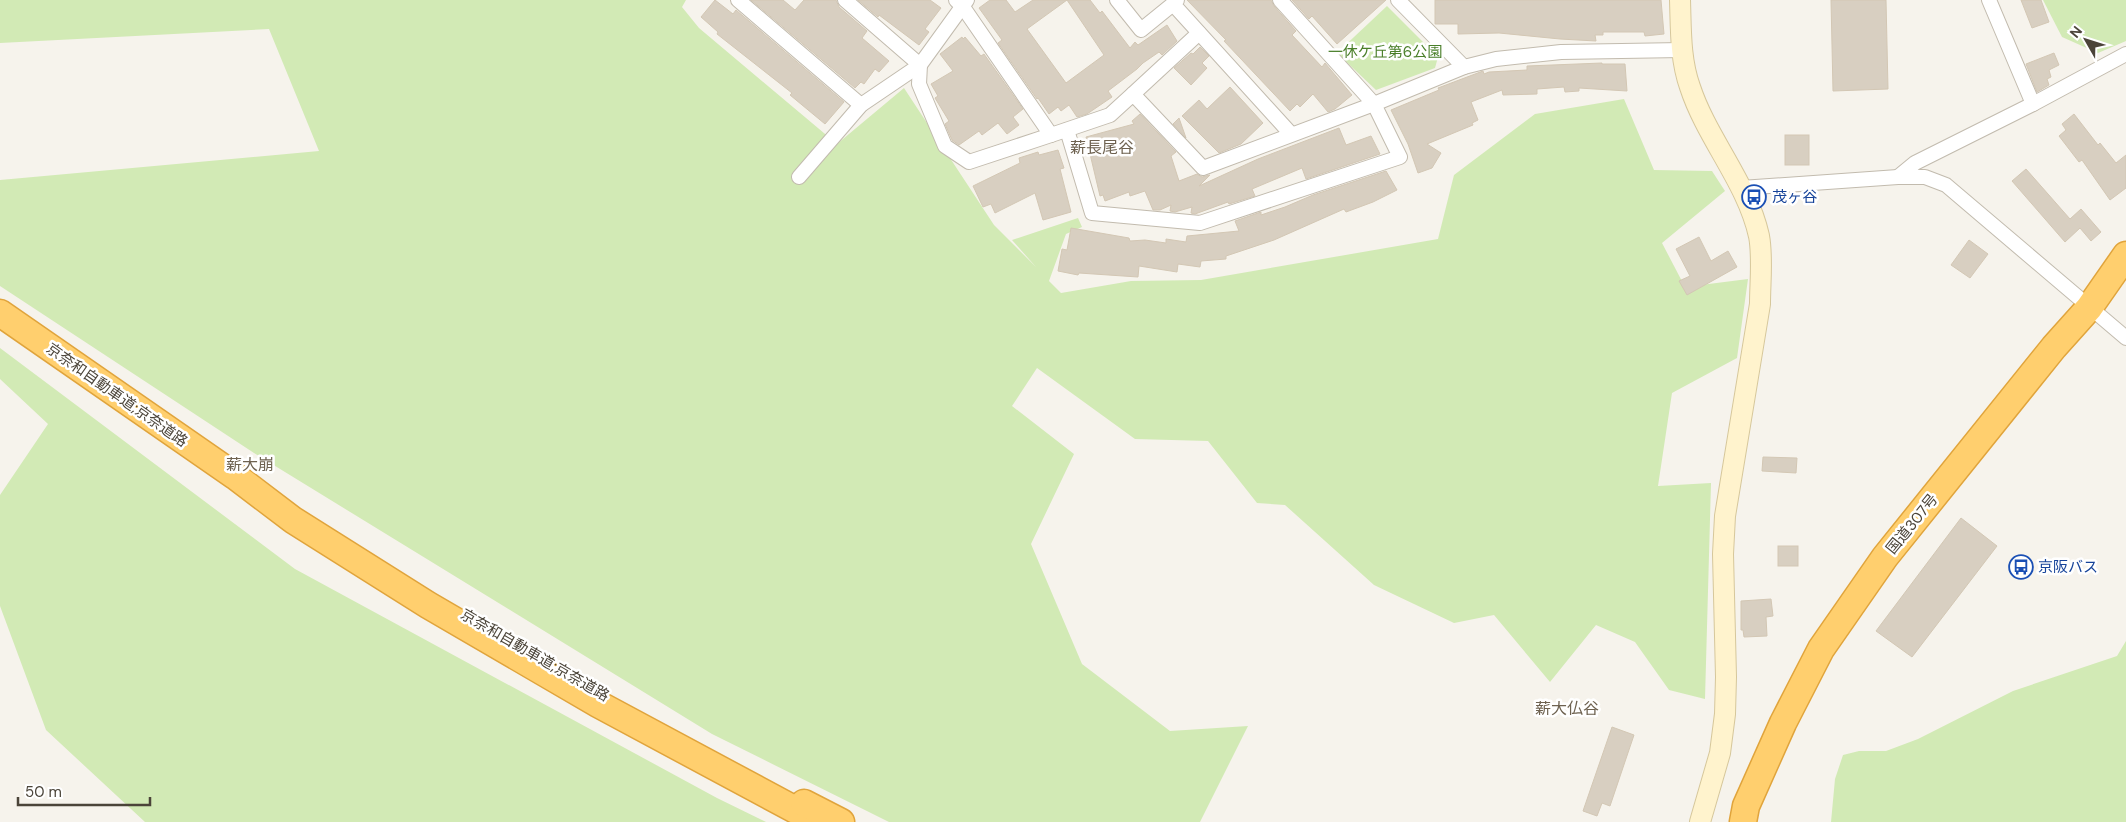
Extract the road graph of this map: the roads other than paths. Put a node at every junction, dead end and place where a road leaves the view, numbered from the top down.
1 (845, 0) edge
2 (1117, 0) edge
3 (1280, 0) edge
4 (1398, 0) edge
5 (1680, 0) edge
6 (1989, 0) edge
7 (740, 1) edge
8 (962, 2) edge
9 (1175, 2) edge
10 (1199, 32) junction
11 (1682, 50) junction
12 (2126, 54) edge
13 (920, 65) junction
14 (1464, 67) junction
15 (1133, 94) junction
16 (1374, 104) junction
17 (2033, 104) junction
18 (861, 105) junction
19 (1067, 130) junction
20 (1291, 134) junction
21 (1051, 135) junction
22 (799, 177) dead end
23 (1898, 177) junction
24 (1741, 188) junction
25 (2126, 255) edge
26 (2089, 308) junction
27 (0, 313) edge
28 (2126, 338) edge
29 (235, 476) junction
30 (818, 822) edge
31 (841, 822) edge
32 (1700, 822) edge
33 (1743, 822) edge

1 - 13 street
2 - 9 street
3 - 16 street
4 - 14 street
5 - 11 street
6 - 17 street
7 - 18 street
8 - 13 street
8 - 21 street
9 - 10 street
10 - 15 street
10 - 20 street
11 - 14 street
11 - 24 street
12 - 17 street
13 - 18 street
13 - 21 street
14 - 16 street
15 - 19 street
15 - 20 street
16 - 19 street
16 - 20 street
17 - 23 street
18 - 22 street
19 - 21 street
23 - 24 street
23 - 26 street
24 - 32 street
25 - 26 highway, 国道307号
26 - 28 street
26 - 33 highway, 国道307号
27 - 29 highway, 京奈和自動車道;京奈道路
29 - 30 highway, 京奈和自動車道;京奈道路
29 - 31 highway, 京奈和自動車道;京奈道路

